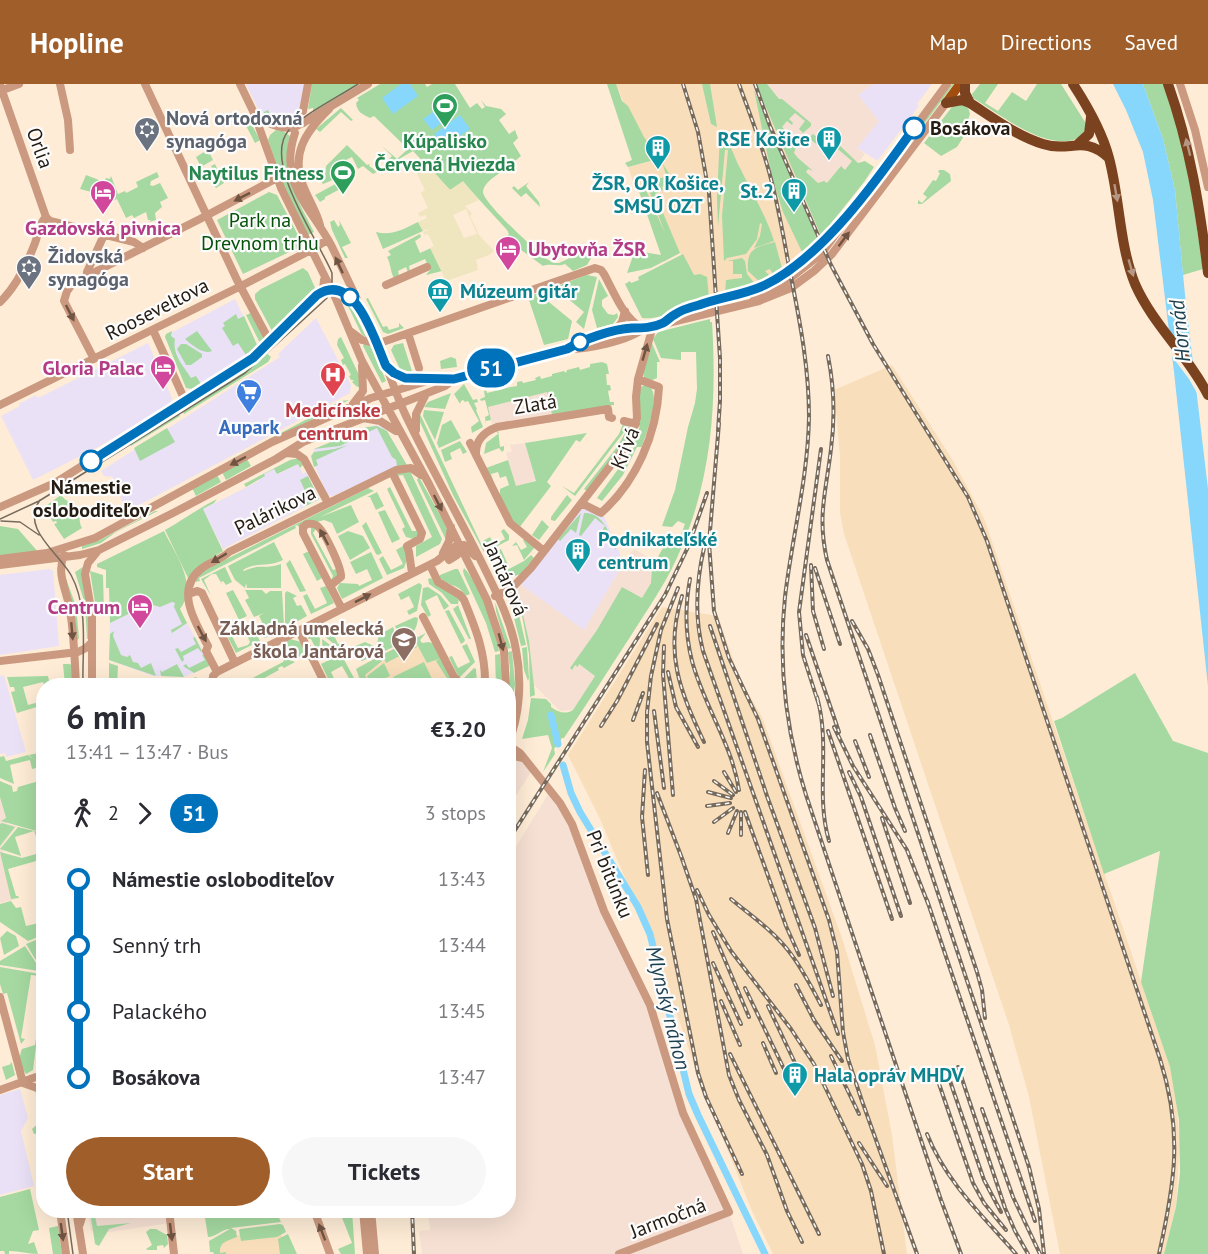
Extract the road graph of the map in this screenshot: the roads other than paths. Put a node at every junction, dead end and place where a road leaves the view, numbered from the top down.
1 (19, 84) edge
2 (60, 84) edge
3 (145, 84) edge
4 (309, 84) edge
5 (368, 84) edge
6 (947, 84) edge
7 (960, 84) edge
8 (965, 84) edge
9 (1073, 84) edge
10 (1168, 84) edge
11 (1180, 84) edge
12 (239, 85) edge
13 (1, 89) edge
14 (970, 102) junction
15 (946, 103) junction
16 (329, 109) junction
17 (303, 111) dead end
18 (254, 113) junction
19 (1091, 113) junction
20 (294, 130) junction
21 (1078, 144) junction
22 (70, 150) dead end
23 (1109, 158) junction
24 (277, 178) junction
25 (1208, 188) edge
26 (853, 209) junction
27 (207, 216) junction
28 (46, 217) junction
29 (321, 230) junction
30 (104, 236) junction
31 (327, 240) junction
32 (143, 248) junction
33 (311, 250) junction
34 (427, 267) dead end
35 (1208, 272) edge
36 (88, 275) junction
37 (323, 275) junction
38 (386, 285) dead end
39 (241, 286) junction
40 (330, 289) junction
41 (322, 292) junction
42 (725, 297) tunnel mouth
43 (0, 302) edge
44 (706, 302) tunnel mouth
45 (744, 303) junction
46 (358, 305) junction
47 (625, 311) junction
48 (664, 323) junction
49 (653, 326) junction
50 (643, 329) junction
51 (153, 330) junction
52 (349, 330) junction
53 (408, 333) junction
54 (613, 333) junction
55 (270, 342) junction
56 (377, 344) junction
57 (567, 349) junction
58 (94, 359) junction
59 (362, 361) junction
60 (386, 366) junction
61 (419, 368) dead end
62 (434, 379) junction
63 (454, 379) junction
64 (638, 379) junction
65 (426, 394) junction
66 (1208, 395) edge
67 (190, 398) junction
68 (391, 399) junction
69 (0, 405) edge
70 (350, 407) junction
71 (362, 417) junction
72 (611, 418) dead end
73 (624, 421) dead end
74 (636, 424) junction
75 (400, 433) junction
76 (417, 437) junction
77 (470, 442) dead end
78 (286, 453) junction
79 (476, 455) junction
80 (392, 472) junction
81 (425, 477) junction
82 (328, 503) junction
83 (583, 504) junction
84 (0, 507) edge
85 (461, 521) junction
86 (451, 527) junction
87 (79, 544) junction
88 (462, 546) junction
89 (103, 548) junction
90 (544, 551) junction
91 (410, 552) junction
92 (63, 557) junction
93 (0, 559) edge
94 (46, 559) junction
95 (449, 560) junction
96 (431, 564) junction
97 (483, 564) junction
98 (0, 565) edge
99 (60, 569) junction
100 (473, 571) junction
101 (412, 573) junction
102 (330, 586) junction
103 (189, 594) junction
104 (498, 595) junction
105 (487, 600) junction
106 (342, 609) junction
107 (423, 617) dead end
108 (299, 631) junction
109 (92, 642) junction
110 (76, 652) junction
111 (0, 661) edge
112 (235, 663) junction
113 (92, 668) junction
114 (218, 672) junction
115 (76, 678) edge
116 (92, 678) edge
117 (213, 678) edge
118 (322, 678) edge
119 (455, 678) edge
120 (485, 678) edge
121 (506, 678) edge
122 (516, 715) edge
123 (516, 749) edge
124 (516, 757) edge
125 (524, 758) junction
126 (0, 997) edge
127 (36, 1078) edge
128 (23, 1083) junction
129 (36, 1084) edge
130 (36, 1088) edge
131 (0, 1089) edge
132 (729, 1212) joint
133 (61, 1218) edge
134 (77, 1218) edge
135 (82, 1218) edge
136 (170, 1218) edge
137 (317, 1218) edge
138 (364, 1218) edge
139 (372, 1218) edge
140 (79, 1231) junction
141 (66, 1254) edge
142 (83, 1254) edge
143 (174, 1254) edge
144 (330, 1254) edge
145 (366, 1254) edge
146 (375, 1254) edge
147 (619, 1254) edge

1 - 13 street
2 - 22 street
3 - 27 street
4 - 17 street
5 - 16 street
6 - 26 street
7 - 15 main road
8 - 14 highway
9 - 19 highway
35 -> 10 highway
11 - 25 street
12 - 18 street
13 - 28 street, Orlia
14 - 15 highway
14 - 21 highway
45 -> 15 street
16 - 20 street, bridge
16 - 29 street
18 - 20 street
18 - 24 street
19 - 21 highway
19 - 23 highway
20 - 29 street
21 - 23 highway
23 -> 66 highway
24 -> 27 street
24 - 33 street
26 - 42 street
26 - 45 street
27 - 32 street
27 - 39 street
28 - 30 street
28 - 43 street
29 - 31 street
30 - 32 street
30 - 36 street
31 - 33 street, Rooseveltova
46 -> 31 street
32 - 36 street
33 - 37 street
33 - 39 street, Rooseveltova
34 - 38 street
36 -> 58 street
37 - 40 street
37 - 41 street
39 - 51 street, Rooseveltova
39 - 55 street
40 - 41 street
40 - 46 street
40 - 52 street
41 - 55 street
44 - 48 street
45 - 48 street
46 - 56 street
47 - 50 street
47 - 53 street
47 - 54 street
48 - 49 street
49 - 50 street
64 -> 49 street, Krivá
50 - 54 street
50 - 57 street
51 - 58 street, Rooseveltova
51 - 67 street
52 - 56 street
52 - 59 street
53 - 56 street
53 - 61 street
54 - 57 street
55 - 67 street
56 - 60 street
57 - 63 street
58 - 69 street, Rooseveltova
59 - 68 street
59 - 70 street
60 - 62 street
60 - 68 street
62 - 63 street
62 - 68 street
63 - 65 street
64 - 74 street, Krivá
64 - 83 street, Krivá
65 - 68 street
65 - 76 street
67 - 84 street
68 - 70 street
68 - 71 street
68 - 75 street, Jantárová
68 - 76 street, Jantárová
70 -> 87 street
71 - 75 street
71 - 78 street
72 - 79 street, Zlatá
73 - 74 street, Krivá
74 - 83 street, Krivá
75 - 81 street, Jantárová
76 - 85 street, Jantárová
77 - 79 street
78 - 82 street
78 - 89 street
79 - 90 street
80 - 81 street, Palárikova
80 - 82 street, Palárikova
80 - 91 street
81 -> 86 street, Jantárová
82 -> 103 street, Palárikova
83 - 90 street, Krivá
85 - 88 street
85 - 97 street, Jantárová
86 - 88 street, Jantárová
86 - 96 street
87 - 92 street
87 - 93 street
88 - 95 street
88 - 96 street
88 - 97 street
88 - 100 street, Jantárová
89 - 92 street
89 - 109 street
90 - 104 street, Krivá
91 - 96 street
91 - 101 street
92 - 94 street
92 - 99 street
94 - 98 street
94 - 99 street
95 - 96 street
95 - 100 street
96 - 101 street
96 - 120 street
97 - 104 street, Jantárová
99 -> 110 street
100 - 105 street, Jantárová
106 -> 101 street
102 -> 102 street, Palárikova
102 - 106 street, Palárikova
103 - 112 street
103 -> 114 street
104 - 105 street, Krivá
104 - 122 street, Jantárová
105 -> 121 street, Jantárová
106 - 108 street
107 - 119 street
108 - 112 street
108 - 118 street
109 - 110 street
109 - 113 street
110 - 111 street
110 - 113 street
110 - 115 street
112 - 114 street
113 - 116 street
114 - 117 street
123 - 125 street, Pri bitúnku
124 - 125 street
125 - 132 street, Pri bitúnku
126 - 128 street
127 - 128 street
128 - 129 street
128 - 130 street
128 - 131 street
132 - 147 street, Jarmočná
133 -> 141 street
134 - 140 street
135 - 140 street
136 -> 143 street
144 -> 137 street
138 - 145 street
139 - 146 street
140 - 142 street

